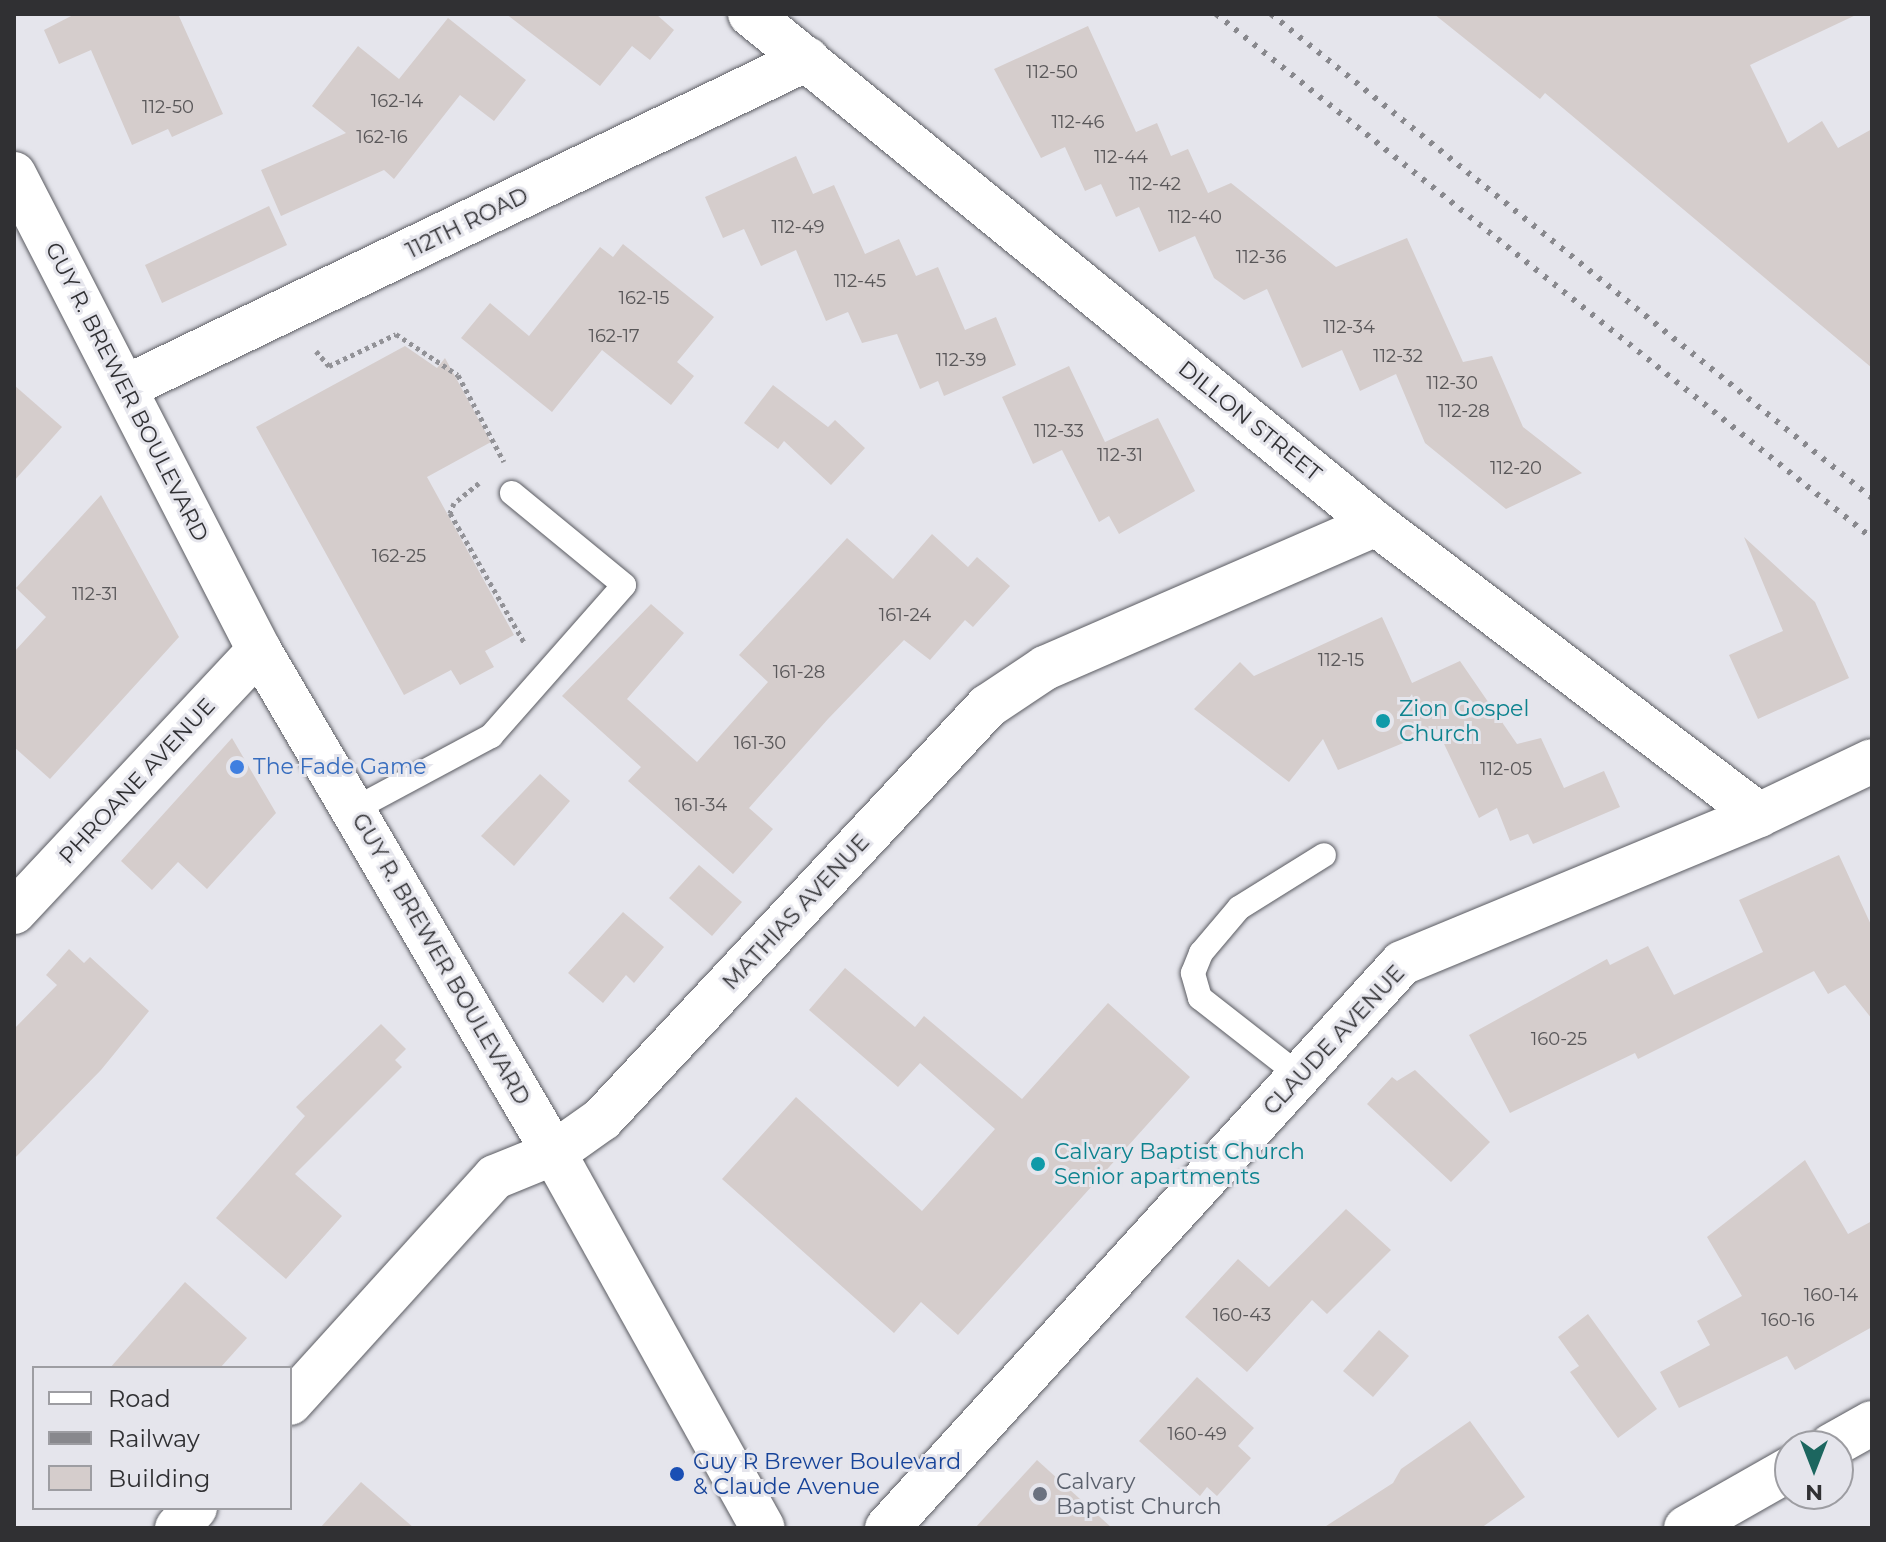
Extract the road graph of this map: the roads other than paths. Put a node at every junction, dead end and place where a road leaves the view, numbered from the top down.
1 (750, 14) edge
2 (807, 59) junction
3 (14, 174) edge
4 (126, 387) junction
5 (512, 493) dead end
6 (1376, 524) junction
7 (259, 650) junction
8 (1872, 761) edge
9 (353, 810) junction
10 (1759, 815) junction
11 (1324, 855) dead end
12 (14, 912) edge
13 (1300, 1076) junction
14 (554, 1153) junction
15 (292, 1401) edge
16 (1872, 1423) edge
17 (1854, 1433) edge
18 (1774, 1478) edge
19 (193, 1510) edge
20 (177, 1528) edge
21 (763, 1528) edge
22 (887, 1528) edge
23 (1686, 1528) edge

1 - 2 street, DILLON STREET
2 - 4 street, 112TH ROAD
2 - 6 street, DILLON STREET
3 - 4 street, GUY R. BREWER BOULEVARD
4 - 7 street, GUY R. BREWER BOULEVARD
5 - 9 lane
6 - 10 street, DILLON STREET
6 - 14 street, MATHIAS AVENUE
7 - 9 street, GUY R. BREWER BOULEVARD
7 - 12 street, PHROANE AVENUE
8 - 10 street, CLAUDE AVENUE
9 - 14 street, GUY R. BREWER BOULEVARD
10 - 13 street, CLAUDE AVENUE
11 - 13 lane
13 - 22 street, CLAUDE AVENUE
14 - 15 street, MATHIAS AVENUE
14 - 21 street, GUY R. BREWER BOULEVARD
16 - 17 street
18 - 23 street
19 - 20 street

